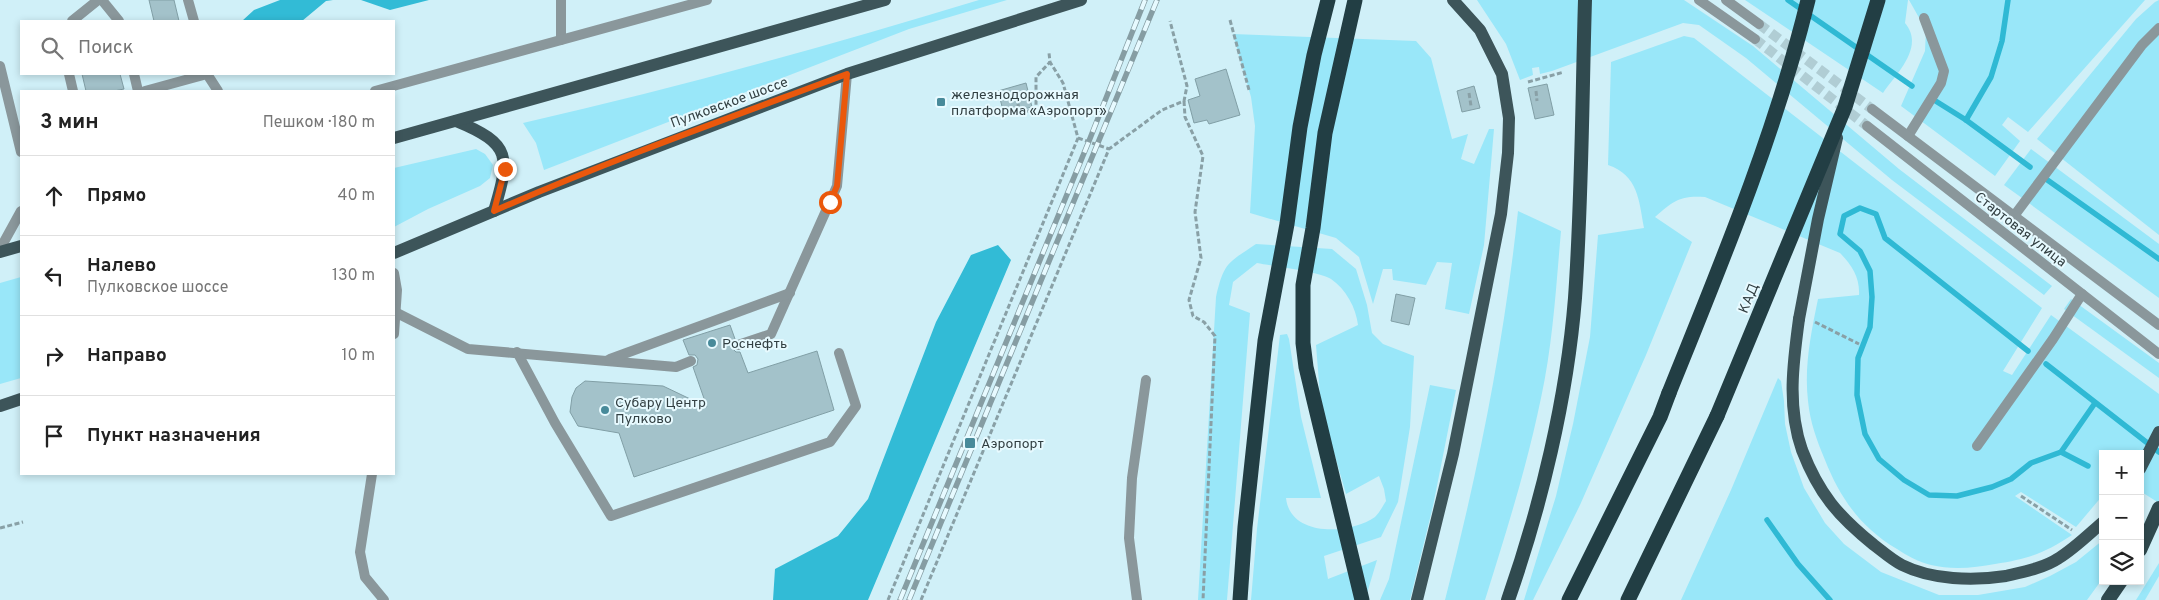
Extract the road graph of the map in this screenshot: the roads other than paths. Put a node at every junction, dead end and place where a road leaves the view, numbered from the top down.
1 (98, 0) edge
2 (102, 0) edge
3 (188, 0) edge
4 (707, 0) edge
5 (885, 0) edge
6 (1081, 0) edge
7 (1328, 0) edge
8 (1355, 0) edge
9 (1453, 0) edge
10 (1585, 0) edge
11 (1699, 0) edge
12 (1726, 0) edge
13 (1808, 0) edge
14 (1878, 0) edge
15 (560, 1) edge
16 (1924, 18) dead end
17 (73, 20) edge
18 (118, 20) edge
19 (194, 20) edge
20 (1759, 24) tunnel mouth
21 (2159, 28) edge
22 (1754, 39) tunnel mouth
23 (561, 40) junction
24 (0, 66) edge
25 (847, 74) junction
26 (68, 75) edge
27 (134, 75) edge
28 (203, 75) edge
29 (208, 75) edge
30 (73, 90) edge
31 (138, 90) edge
32 (149, 90) edge
33 (217, 90) edge
34 (379, 90) edge
35 (1845, 107) junction
36 (1872, 109) tunnel mouth
37 (456, 121) junction
38 (1867, 126) tunnel mouth
39 (1908, 136) junction
40 (395, 138) edge
41 (20, 148) edge
42 (494, 211) junction
43 (20, 213) edge
44 (2014, 216) junction
45 (20, 246) edge
46 (0, 251) edge
47 (395, 253) edge
48 (395, 278) edge
49 (790, 293) junction
50 (2082, 294) junction
51 (395, 310) edge
52 (2159, 325) edge
53 (738, 345) dead end
54 (517, 352) junction
55 (838, 353) dead end
56 (2159, 354) edge
57 (607, 360) junction
58 (691, 361) dead end
59 (1146, 380) dead end
60 (20, 399) edge
61 (0, 406) edge
62 (2159, 432) edge
63 (1977, 446) dead end
64 (2144, 461) edge
65 (372, 475) edge
66 (2159, 508) edge
67 (2099, 525) edge
68 (2144, 543) edge
69 (2118, 585) edge
70 (384, 600) edge
71 (1138, 600) edge
72 (1240, 600) edge
73 (1362, 600) edge
74 (1418, 600) edge
75 (1508, 600) edge
76 (1569, 600) edge
77 (1628, 600) edge
78 (2108, 600) edge

1 - 17 street
2 - 18 street
3 - 19 street
4 - 23 street
5 - 37 main road
6 - 25 main road, Пулковское шоссе
7 - 72 highway
8 - 73 highway
9 - 74 main road
10 - 75 highway
11 - 22 street
12 - 20 street
13 - 76 highway, bridge
14 - 35 highway, КАД, bridge
15 - 23 street
16 - 39 street
21 - 44 street
23 - 34 street
24 - 41 street
25 - 42 main road, Пулковское шоссе
25 - 49 street
26 - 30 street
27 - 31 street
28 - 32 street
29 - 33 street
35 - 67 main road, bridge
35 - 77 highway, КАД, bridge
36 - 39 street, Стартовая улица
37 - 40 main road
37 - 42 main road
38 - 50 street, Стартовая улица
39 - 44 street, Стартовая улица
42 - 47 main road, Пулковское шоссе
43 - 46 street
44 - 52 street, Стартовая улица
45 - 46 main road
48 - 51 street
49 - 53 street
49 - 57 street
50 - 56 street, Стартовая улица
50 - 63 street
51 - 54 street
54 - 55 street
54 - 57 street
57 - 58 street
59 - 71 street
60 - 61 main road
62 - 64 main road
65 - 70 street
66 - 68 highway
69 - 78 highway

